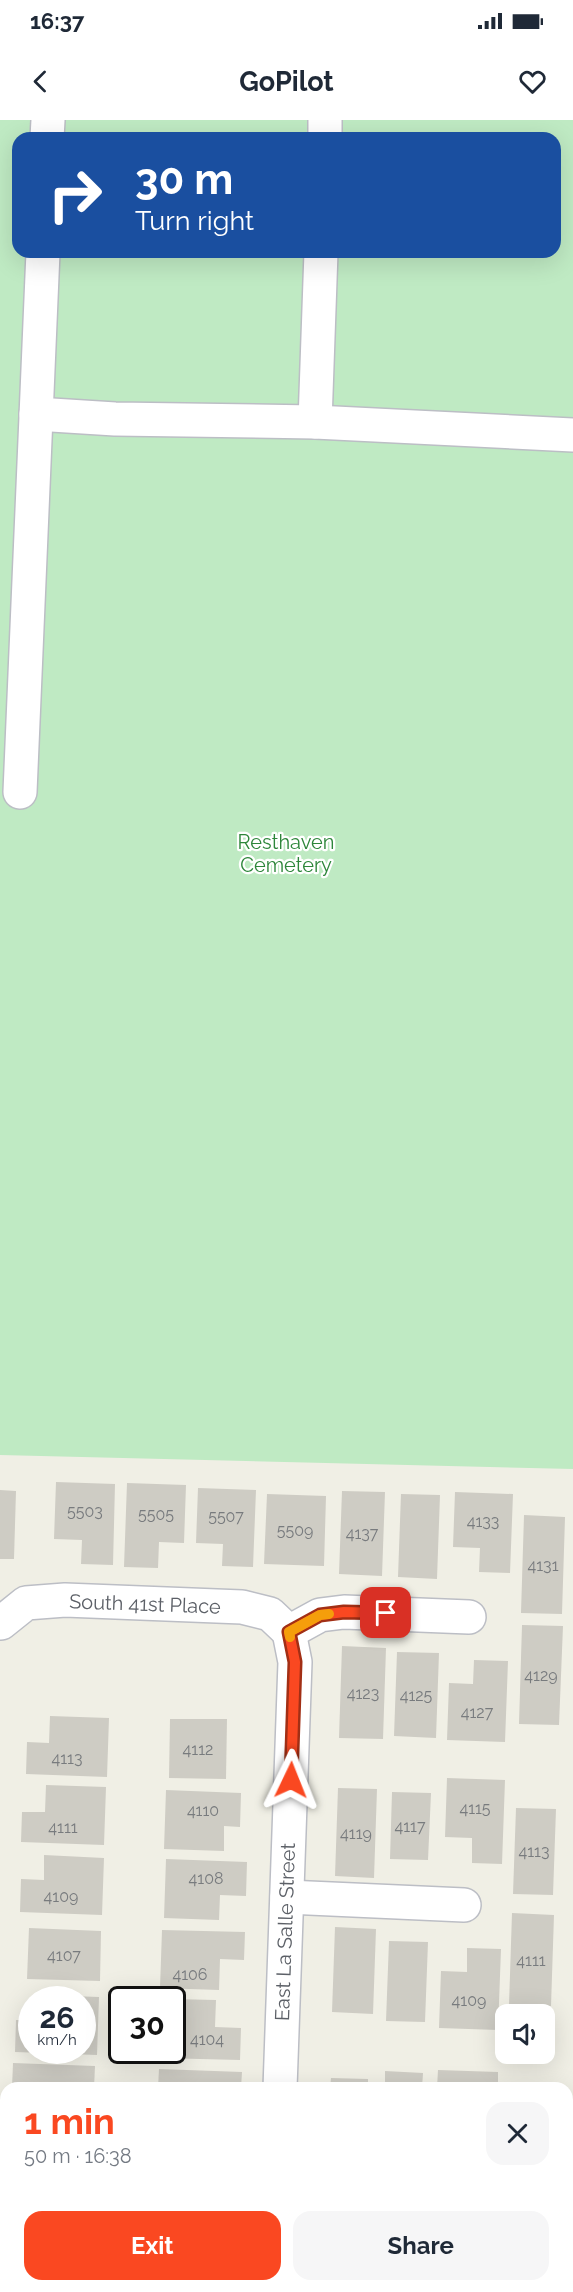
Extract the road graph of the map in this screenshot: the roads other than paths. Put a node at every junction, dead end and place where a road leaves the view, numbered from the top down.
1 (43, 258) edge
2 (321, 258) edge
3 (36, 414) junction
4 (315, 422) junction
5 (573, 435) edge
6 (21, 792) dead end
7 (469, 1617) dead end
8 (0, 1624) edge
9 (289, 1632) junction
10 (287, 1897) junction
11 (464, 1905) dead end
12 (280, 2082) edge

1 - 3 street
2 - 4 street
3 - 4 street
3 - 6 street
4 - 5 street
7 - 9 street
8 - 9 street, South 41st Place
9 - 10 street, East La Salle Street
10 - 11 street
10 - 12 street, East La Salle Street

